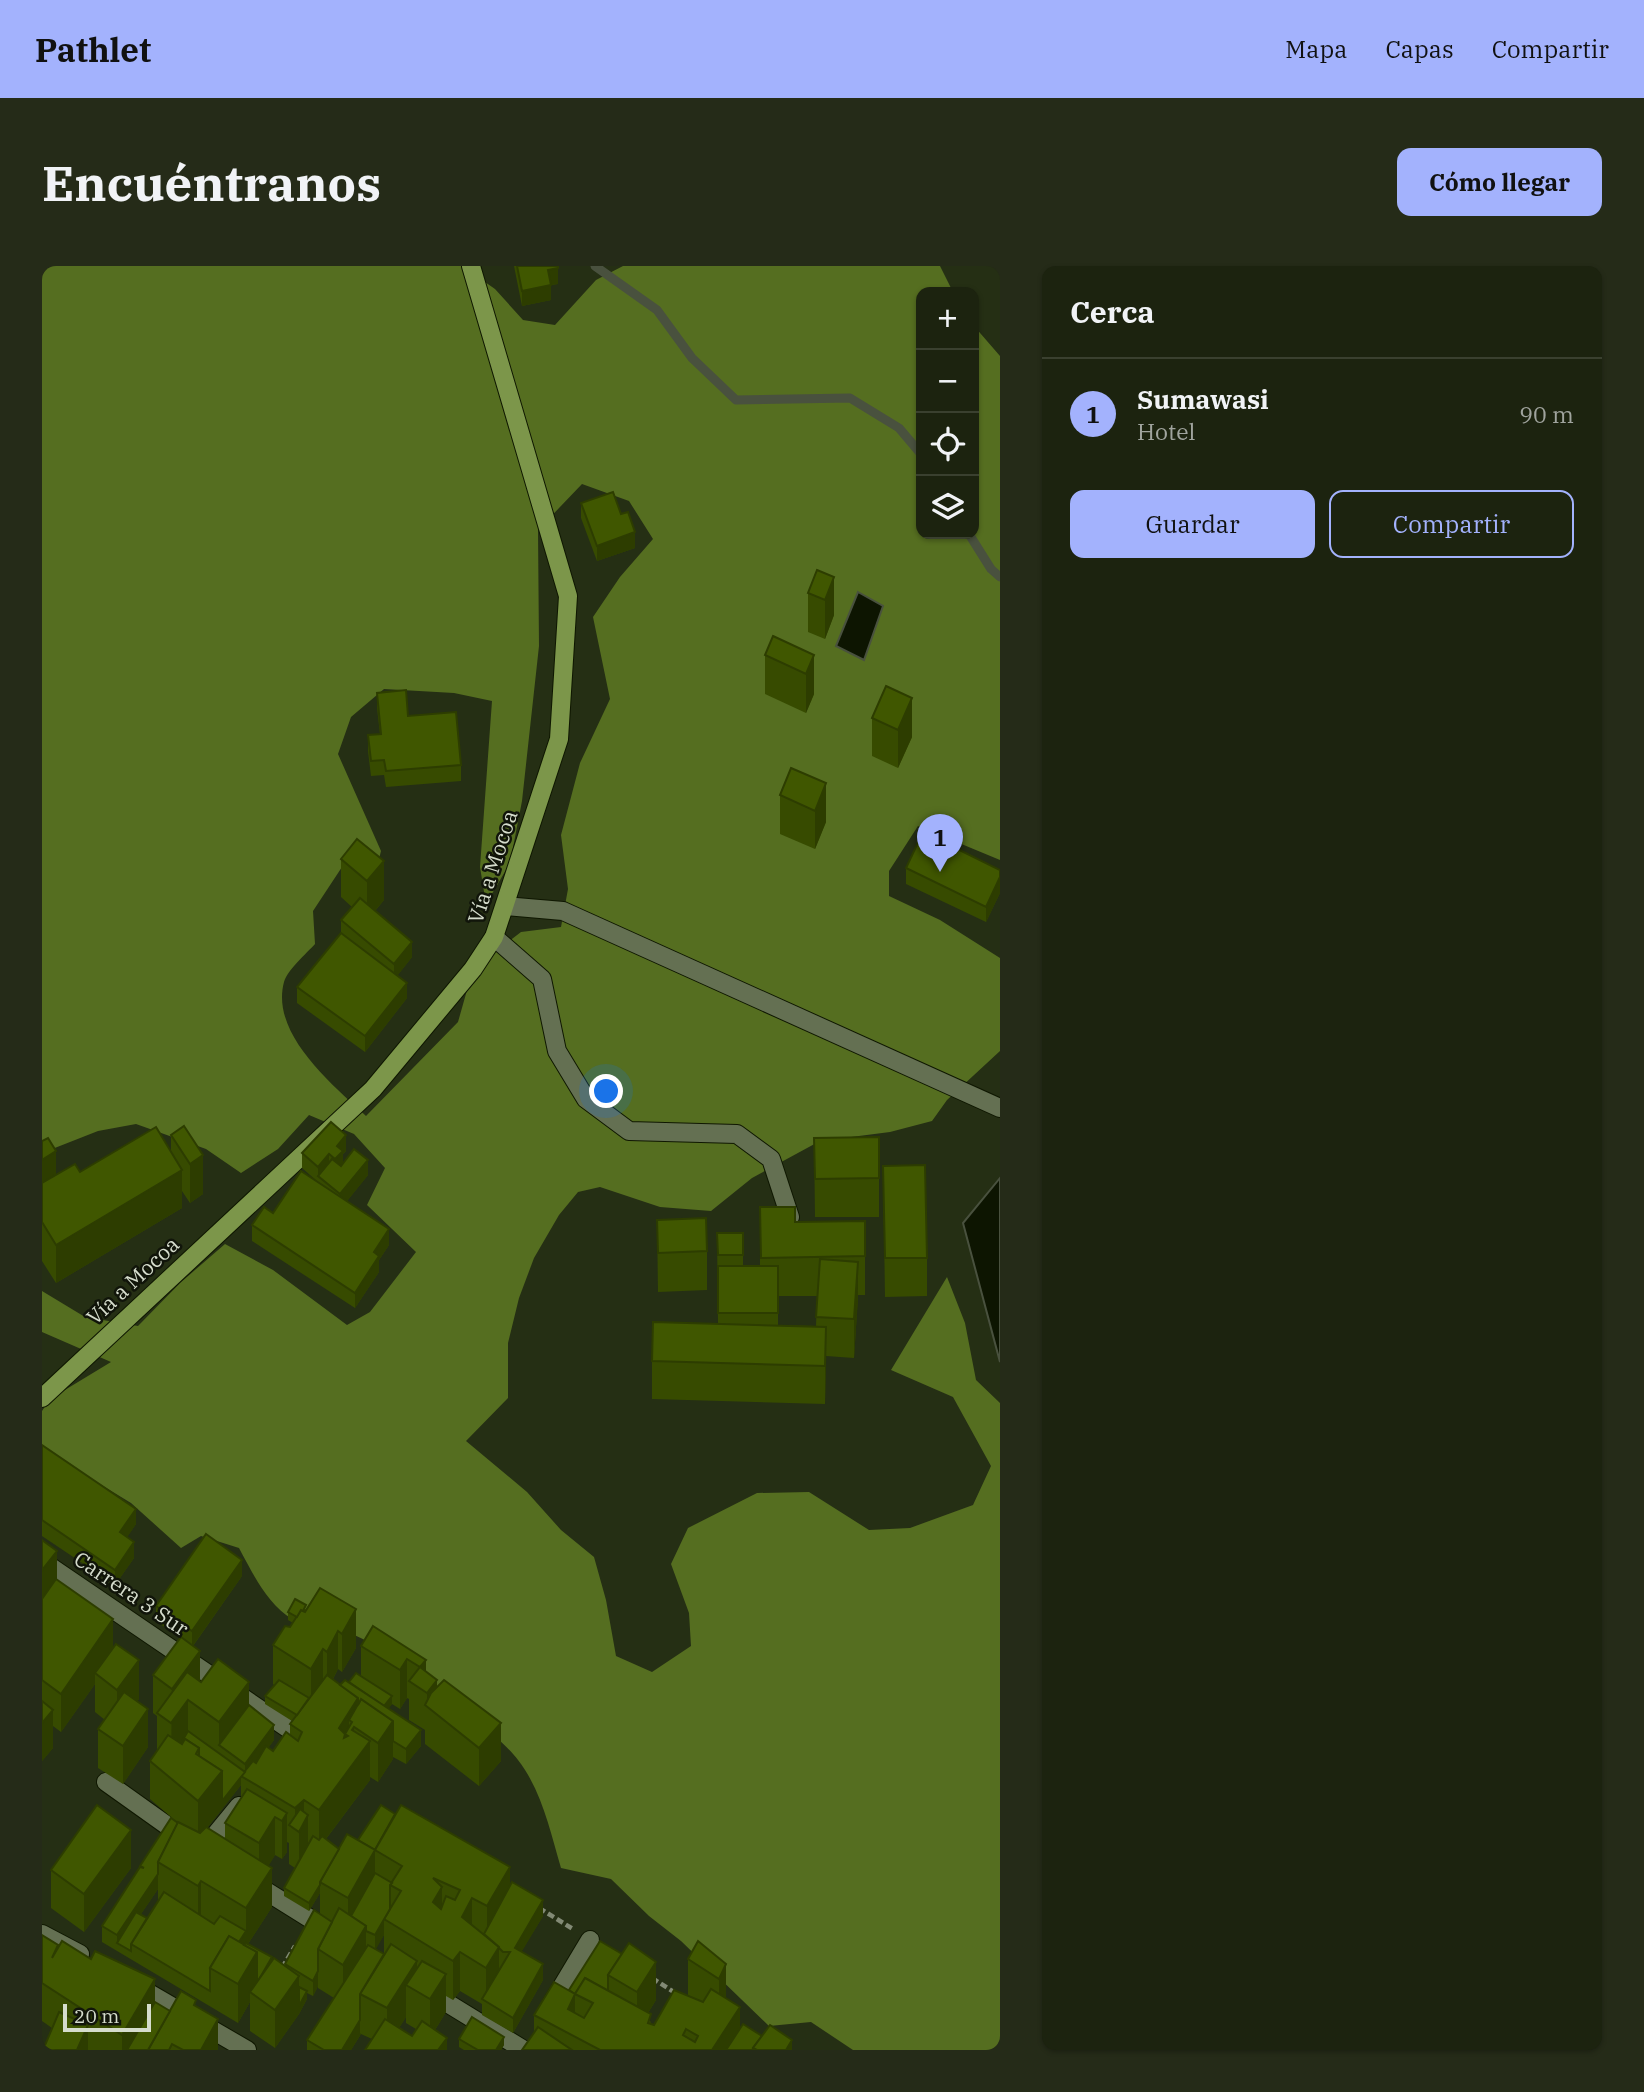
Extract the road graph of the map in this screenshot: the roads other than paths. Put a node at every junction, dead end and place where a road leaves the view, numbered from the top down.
1 (471, 266) edge
2 (506, 906) junction
3 (494, 937) junction
4 (1000, 1108) edge
5 (790, 1217) edge
6 (42, 1398) edge
7 (42, 1561) edge
8 (281, 1757) edge
9 (106, 1782) dead end
10 (255, 1788) edge
11 (235, 1872) edge
12 (42, 1934) edge
13 (590, 1940) dead end
14 (348, 1942) edge
15 (93, 1961) edge
16 (118, 1975) edge
17 (407, 1978) edge
18 (544, 2017) edge
19 (526, 2047) edge
20 (247, 2050) edge

1 - 2 main road, Vía a Mocoa
2 - 3 main road, Vía a Mocoa
2 - 4 street
3 - 5 street
3 - 6 main road, Vía a Mocoa
7 - 8 street, Carrera 3 Sur
9 - 10 street
11 - 14 street
12 - 15 street
13 - 18 street
16 - 20 street
17 - 19 street

